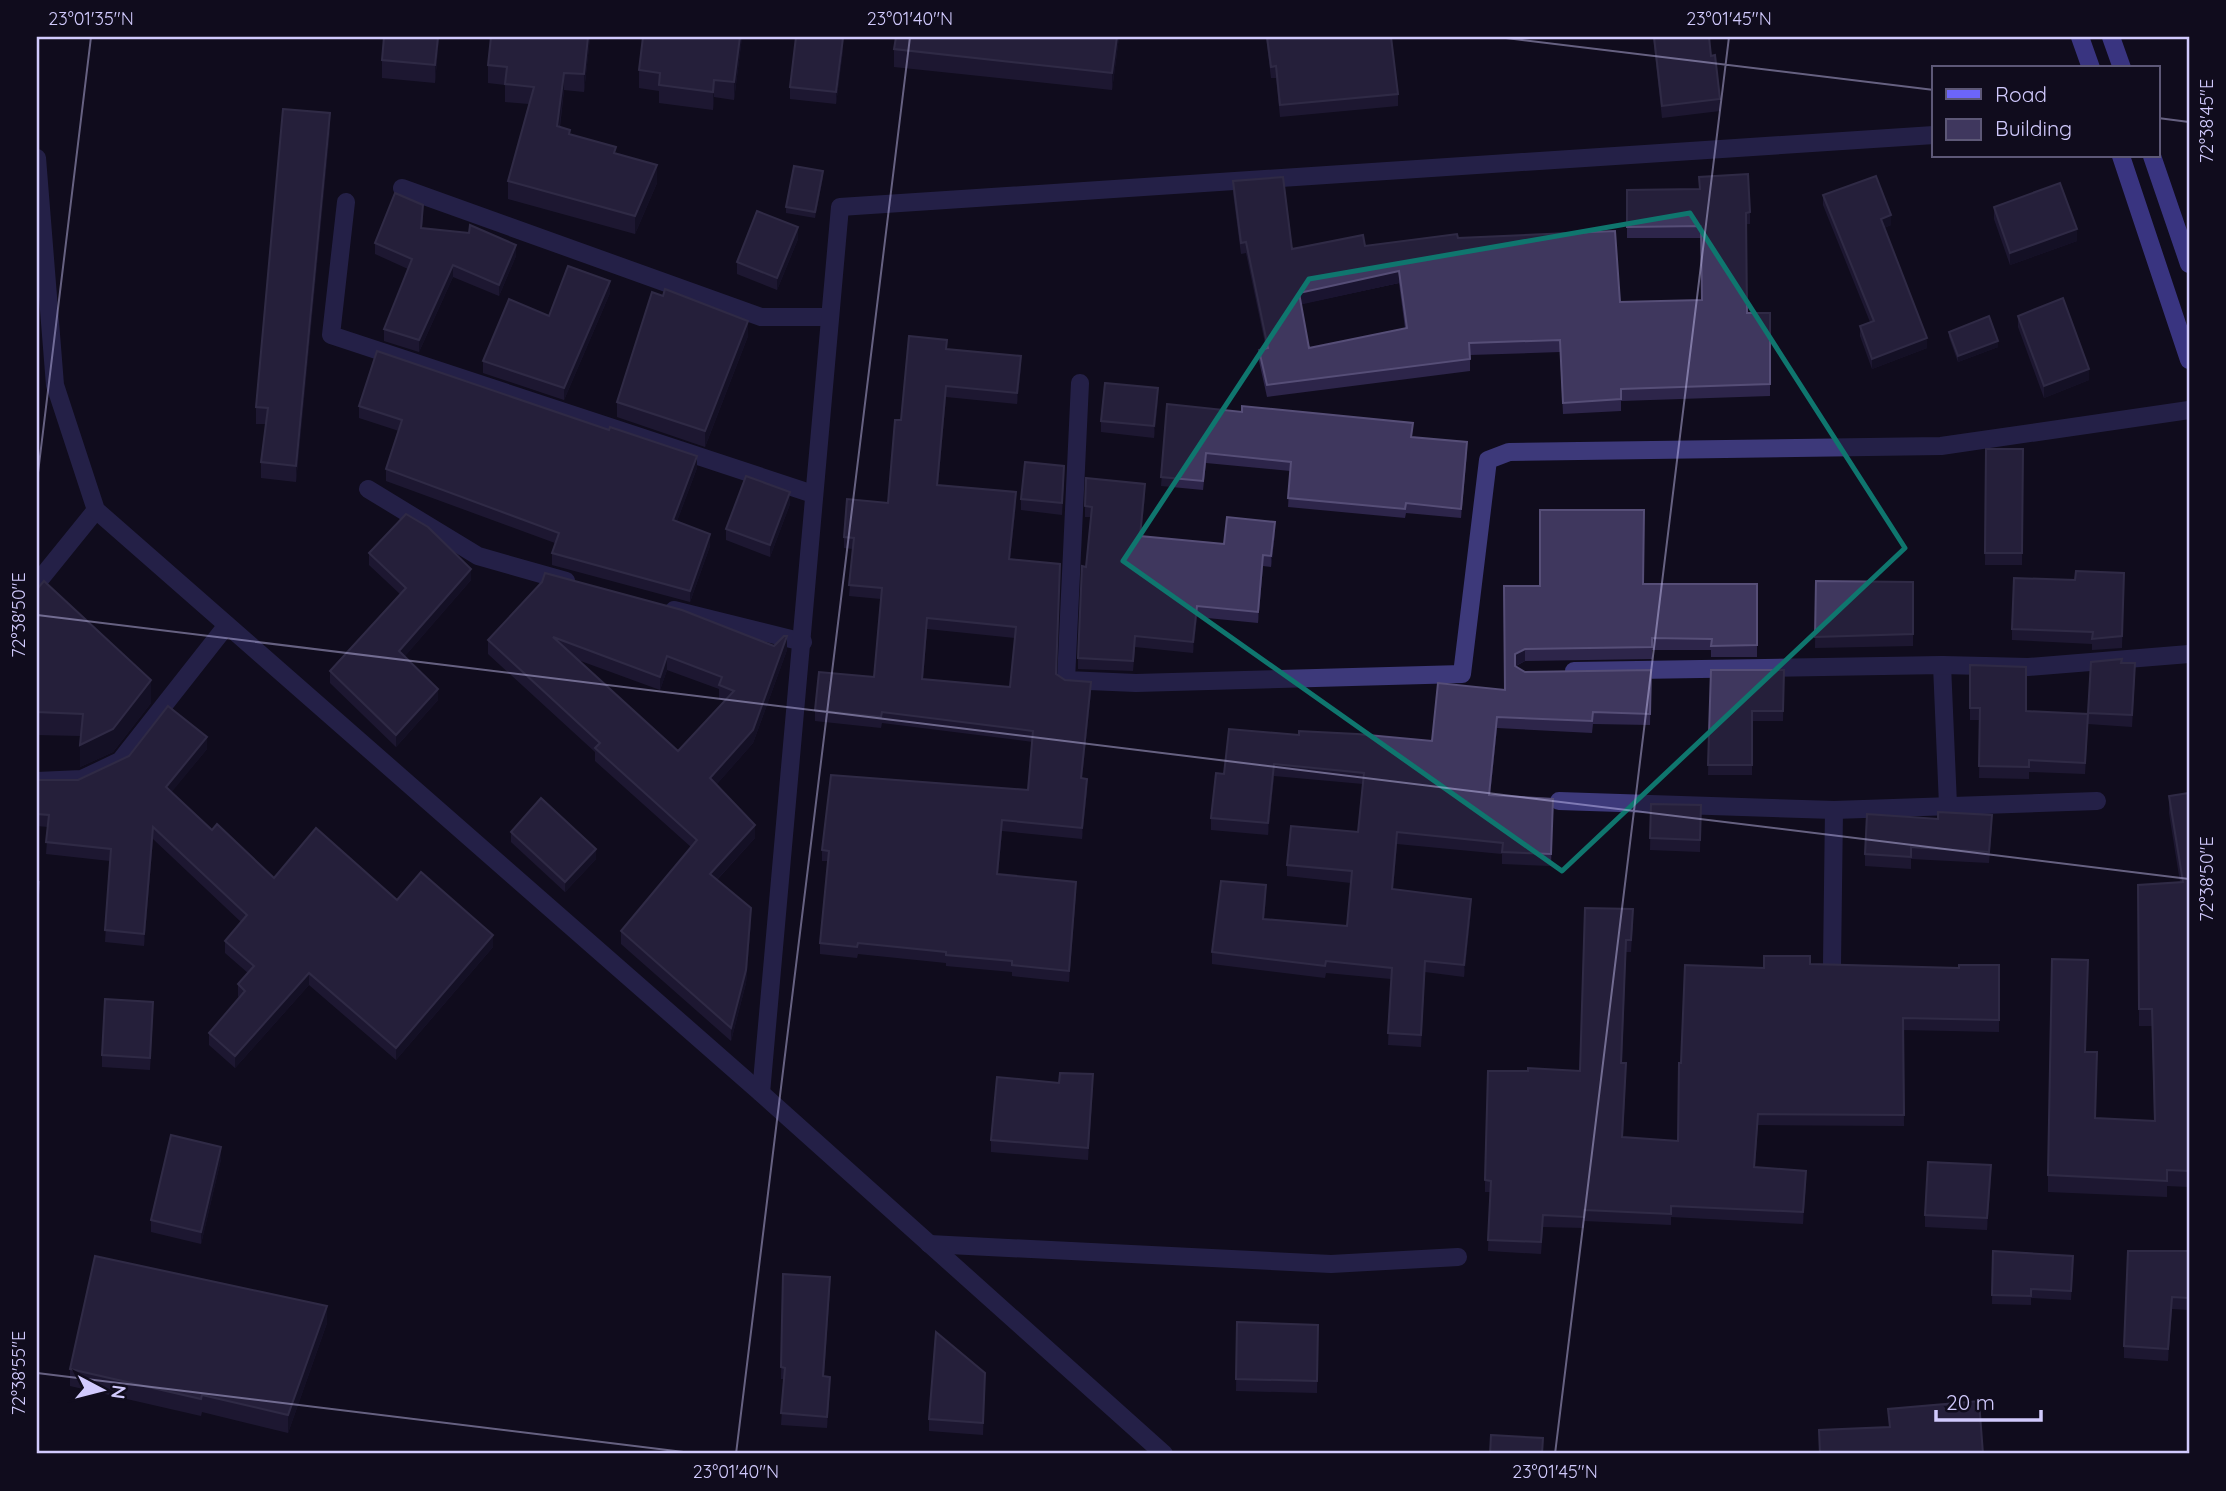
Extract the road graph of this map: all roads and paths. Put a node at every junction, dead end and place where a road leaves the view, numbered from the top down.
1 (2080, 37) edge
2 (2111, 37) edge
3 (2090, 66) edge
4 (2121, 66) edge
5 (1932, 135) edge
6 (37, 158) edge
7 (2122, 158) edge
8 (2153, 158) edge
9 (402, 188) dead end
10 (346, 202) dead end
11 (2189, 264) edge
12 (829, 317) junction
13 (2189, 360) edge
14 (1080, 383) dead end
15 (2189, 410) edge
16 (368, 489) dead end
17 (813, 494) junction
18 (96, 510) junction
19 (37, 583) edge
20 (578, 584) edge
21 (653, 606) edge
22 (227, 625) junction
23 (803, 642) junction
24 (2189, 654) edge
25 (1942, 665) junction
26 (1553, 672) edge
27 (37, 780) edge
28 (1559, 801) dead end
29 (2097, 801) dead end
30 (1948, 806) junction
31 (1835, 810) junction
32 (1832, 964) edge
33 (761, 1093) junction
34 (929, 1244) junction
35 (1458, 1257) dead end
36 (1164, 1454) edge

1 - 3 main road
2 - 4 main road
5 - 12 street
6 - 18 street
7 - 13 main road
8 - 11 main road
9 - 12 street
10 - 17 street
12 - 17 street
14 - 15 street
16 - 20 street
17 - 23 street
18 - 19 street
18 - 22 street
21 - 23 street
22 - 27 street
22 - 33 street
23 - 33 street
24 - 25 street
25 - 26 street
25 - 30 street
28 - 31 street
29 - 30 street
30 - 31 street
31 - 32 street
33 - 34 street
34 - 35 street
34 - 36 street

